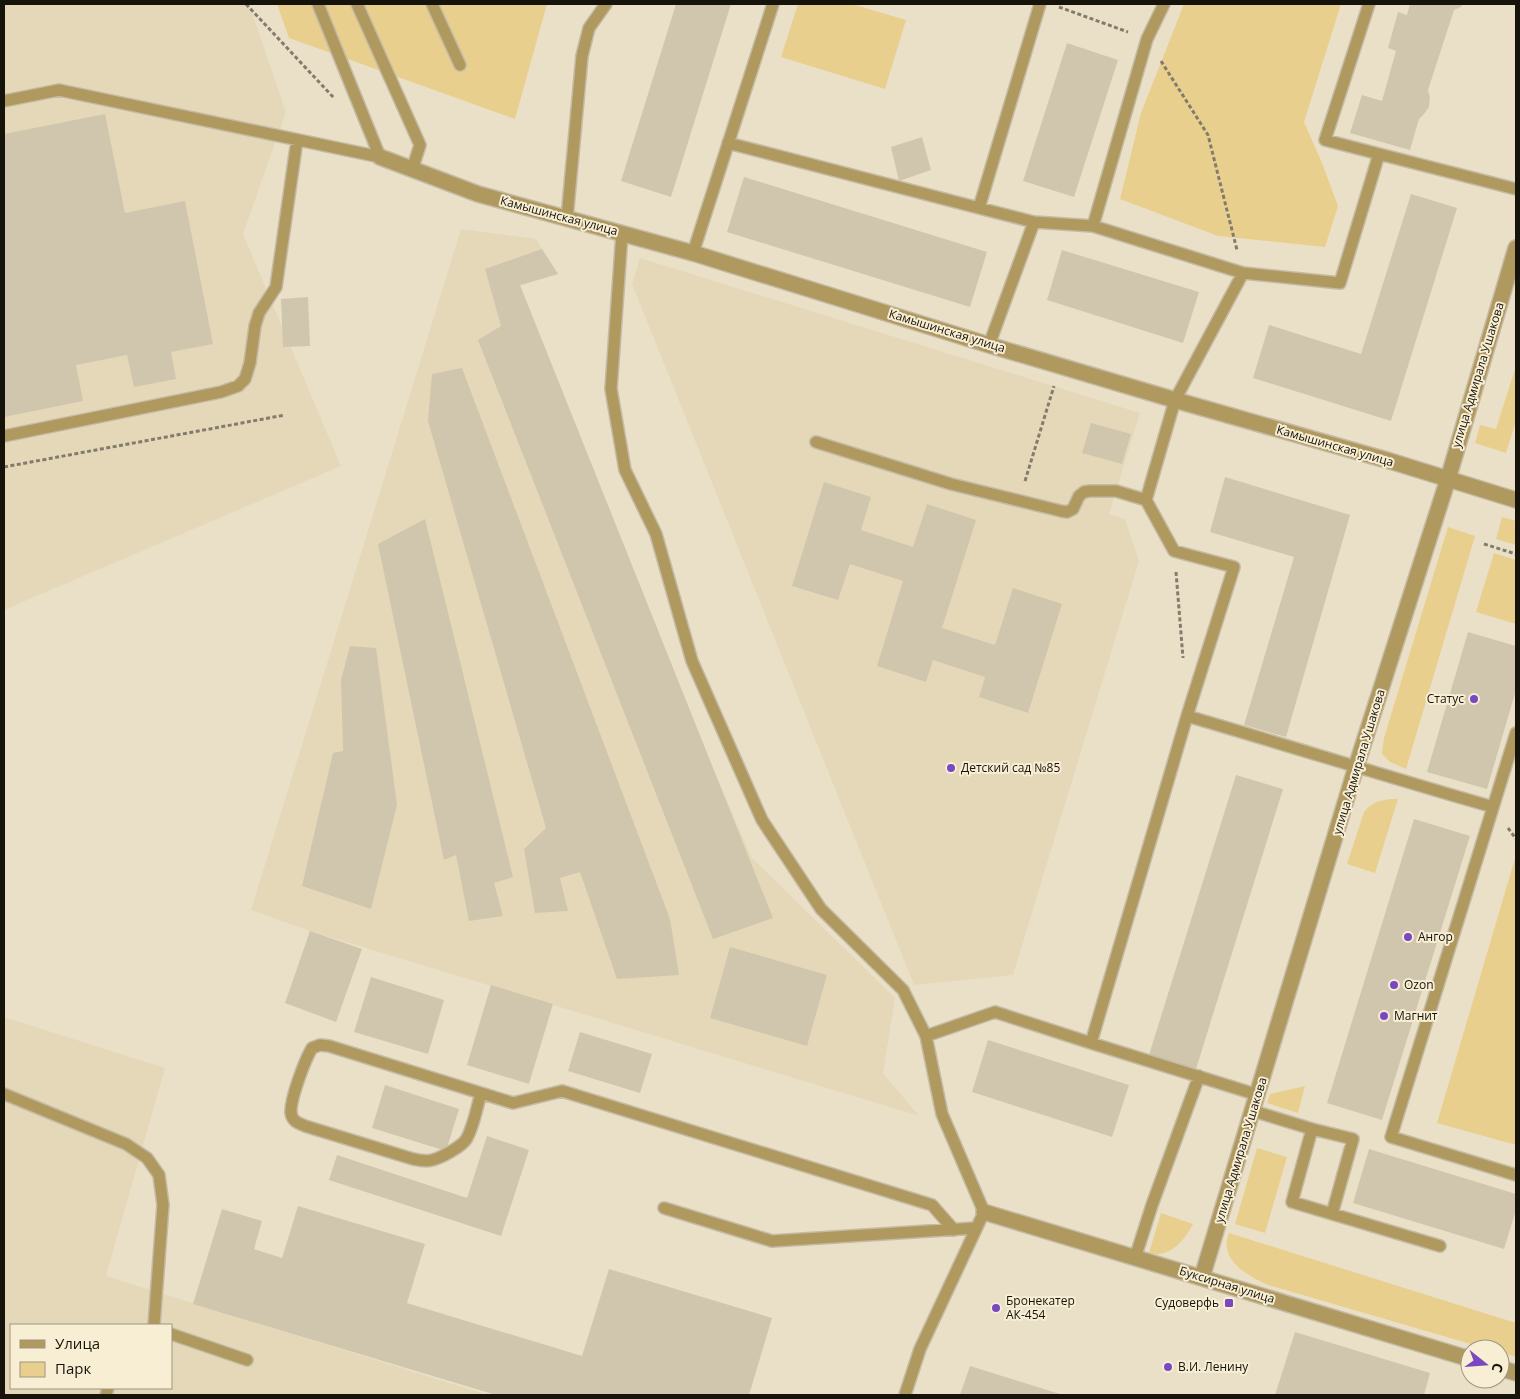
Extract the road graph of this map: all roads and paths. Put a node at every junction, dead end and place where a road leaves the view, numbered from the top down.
1 (246, 4) edge
2 (318, 4) edge
3 (357, 4) edge
4 (432, 4) edge
5 (606, 4) edge
6 (773, 4) edge
7 (1040, 4) edge
8 (1164, 4) edge
9 (1369, 4) edge
10 (1058, 7) dead end
11 (1147, 39) junction
12 (460, 66) dead end
13 (4, 101) edge
14 (361, 112) junction
15 (297, 140) junction
16 (728, 143) junction
17 (1379, 154) junction
18 (380, 157) junction
19 (412, 170) junction
20 (1516, 189) edge
21 (979, 208) junction
22 (567, 218) junction
23 (1034, 222) junction
24 (1093, 226) junction
25 (622, 234) junction
26 (1516, 248) edge
27 (693, 253) junction
28 (1243, 273) junction
29 (989, 345) junction
30 (1054, 386) dead end
31 (1175, 400) junction
32 (285, 415) dead end
33 (4, 436) edge
34 (816, 442) dead end
35 (4, 467) edge
36 (1448, 479) junction
37 (1019, 500) junction
38 (1146, 500) junction
39 (1516, 500) edge
40 (1484, 544) dead end
41 (1174, 551) junction
42 (1516, 554) edge
43 (1184, 668) dead end
44 (1187, 716) junction
45 (1516, 734) edge
46 (1356, 767) junction
47 (1493, 807) junction
48 (926, 1036) junction
49 (1091, 1043) junction
50 (1199, 1076) junction
51 (481, 1093) junction
52 (4, 1094) edge
53 (1258, 1094) junction
54 (1253, 1112) junction
55 (1312, 1129) junction
56 (1516, 1175) edge
57 (664, 1208) dead end
58 (984, 1212) junction
59 (1332, 1214) junction
60 (976, 1228) junction
61 (954, 1230) junction
62 (1440, 1246) dead end
63 (1135, 1258) junction
64 (1202, 1277) junction
65 (154, 1324) edge
66 (172, 1334) edge
67 (1460, 1356) edge
68 (247, 1360) dead end
69 (905, 1395) edge

1 - 14 path
2 - 14 lane
3 - 19 lane
4 - 12 lane
5 - 22 lane
6 - 16 lane
7 - 21 lane
8 - 11 lane
9 - 17 lane
10 - 11 path
11 - 24 lane
11 - 28 path
13 - 15 lane
14 - 18 lane
15 - 18 lane
15 - 33 lane
16 - 21 lane
16 - 27 lane
17 - 20 lane
17 - 28 lane
18 - 19 street, Камышинская улица
19 - 22 street, Камышинская улица
21 - 23 lane
22 - 25 street, Камышинская улица
23 - 24 lane
23 - 29 lane
24 - 28 lane
25 - 27 street, Камышинская улица
25 - 48 lane
26 - 36 street, улица Адмирала Ушакова
27 - 29 street, Камышинская улица
28 - 31 lane
29 - 31 street, Камышинская улица
30 - 37 path
31 - 36 street, Камышинская улица
31 - 38 lane
32 - 35 path
34 - 37 lane
36 - 39 street, Камышинская улица
36 - 46 street, улица Адмирала Ушакова
37 - 38 lane
38 - 41 lane
40 - 42 path
41 - 43 path
41 - 44 lane
44 - 46 lane
44 - 49 lane
45 - 47 lane
46 - 47 lane
46 - 53 street, улица Адмирала Ушакова
47 - 56 lane
48 - 49 lane
48 - 58 lane
49 - 50 lane
50 - 53 lane
50 - 63 lane
51 - 51 lane
51 - 61 lane
52 - 65 lane
53 - 54 street, улица Адмирала Ушакова
54 - 55 lane
54 - 64 street, улица Адмирала Ушакова
55 - 59 lane
55 - 59 lane
57 - 61 lane
58 - 60 lane
58 - 63 street, Буксирная улица
59 - 62 lane
60 - 61 lane
60 - 69 lane
63 - 64 street, Буксирная улица
64 - 67 street, Буксирная улица
66 - 68 lane

